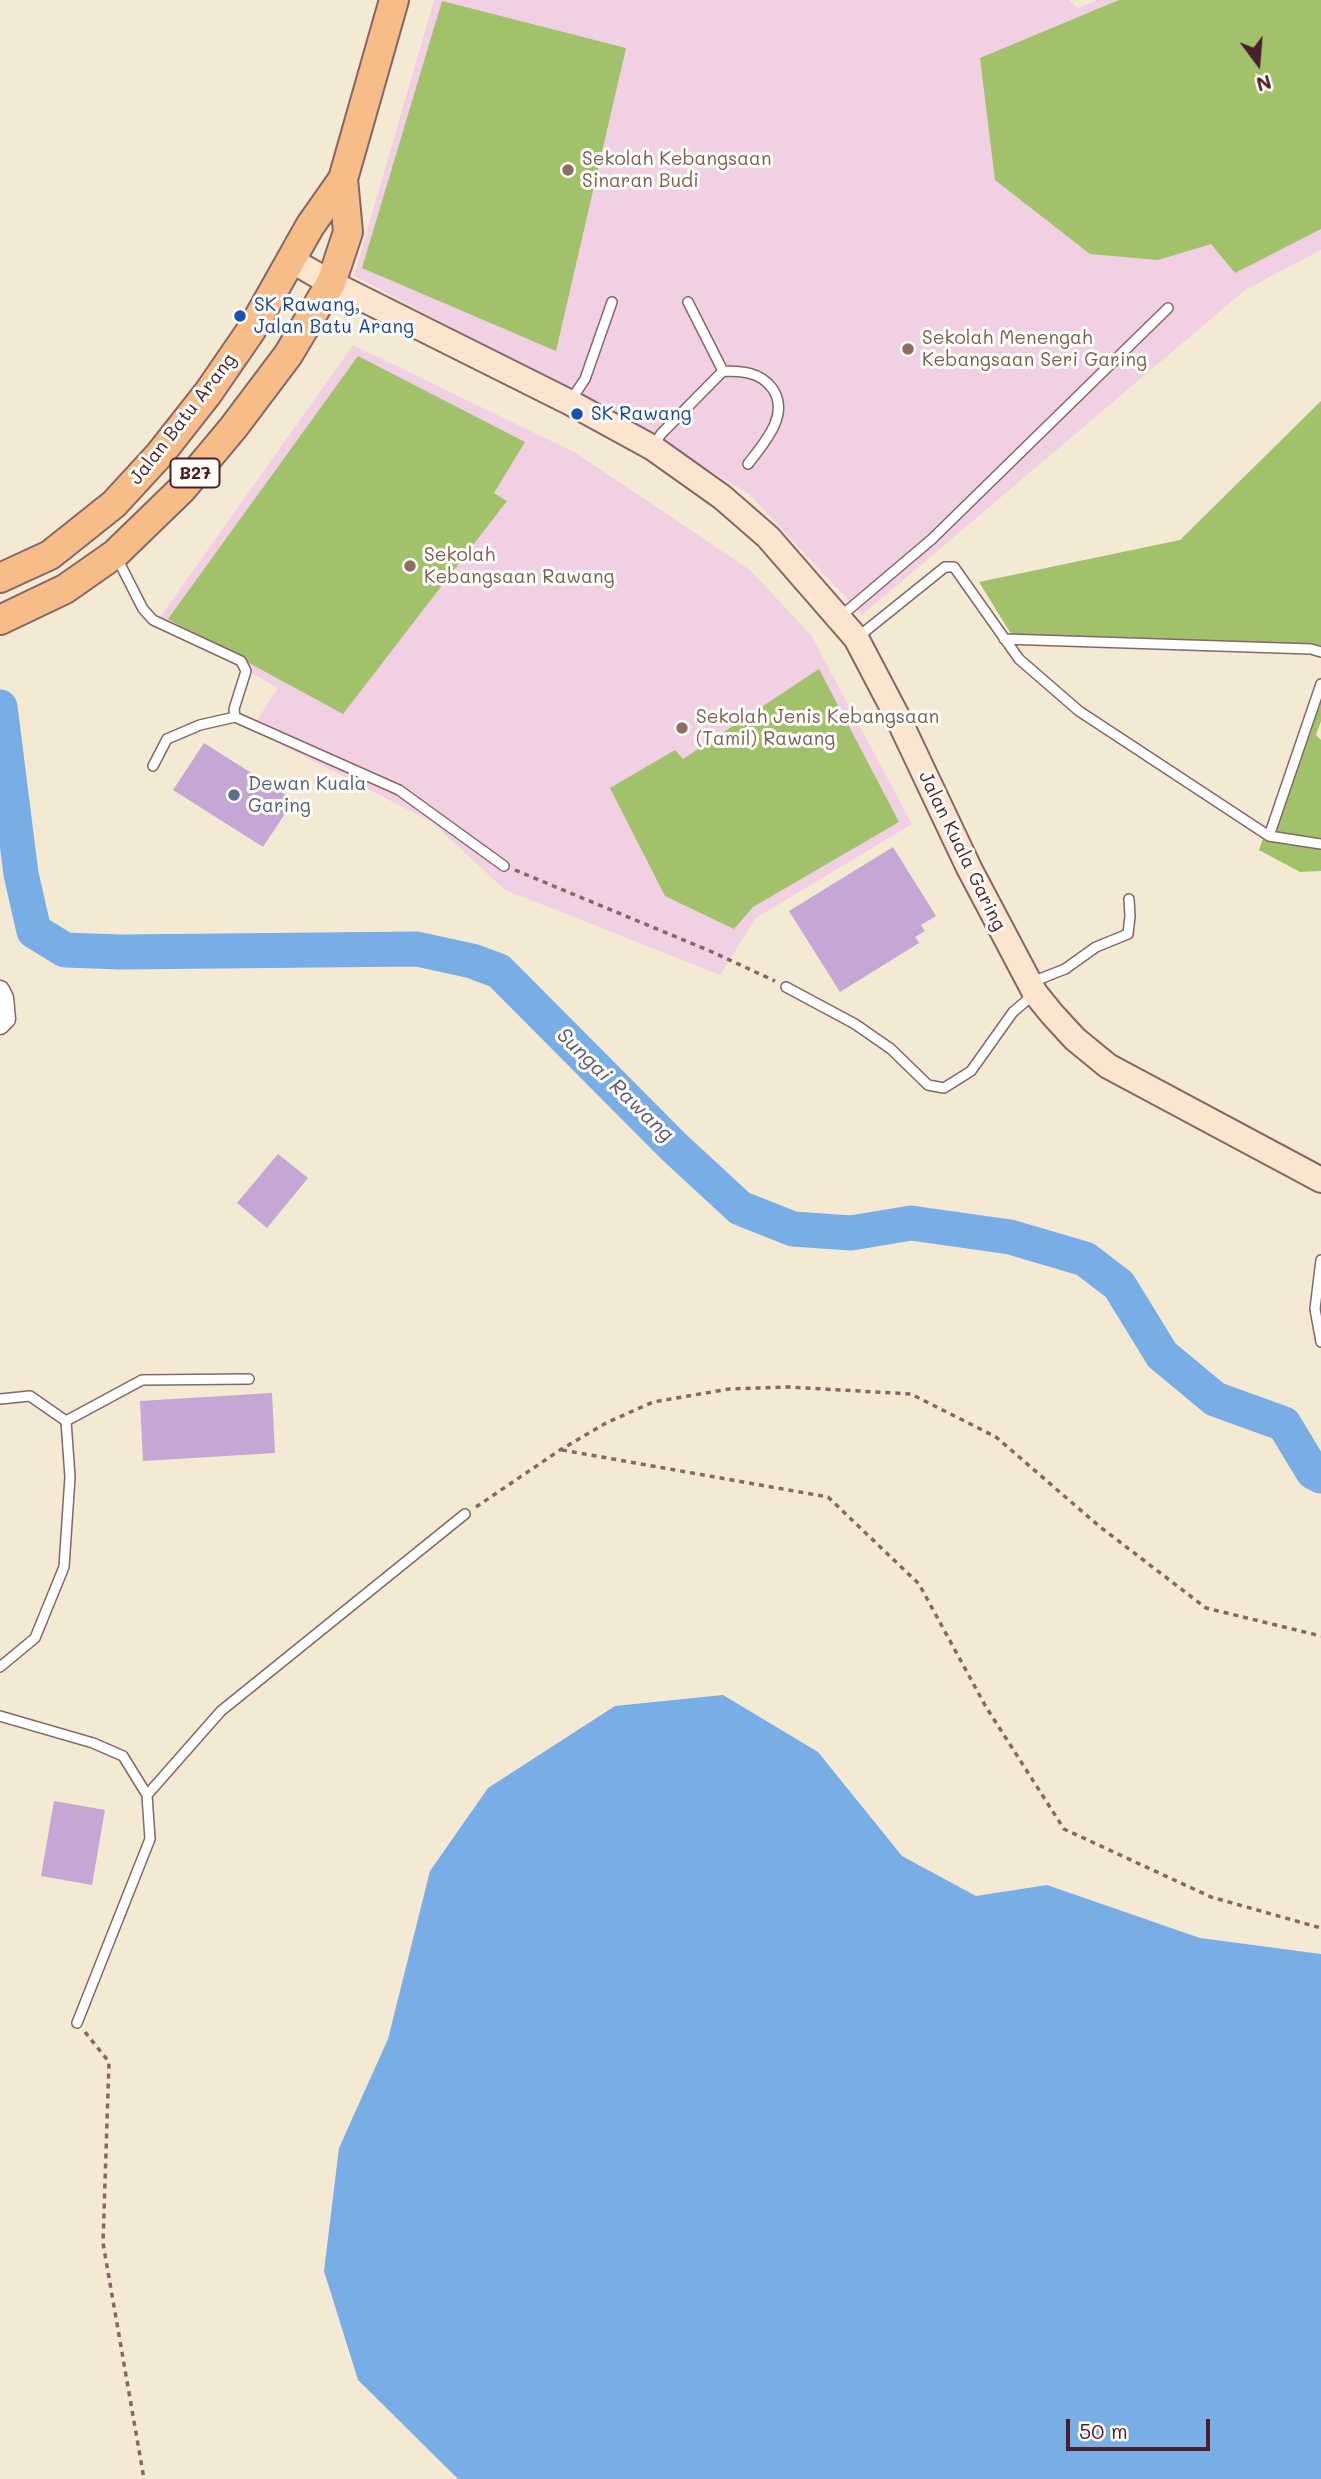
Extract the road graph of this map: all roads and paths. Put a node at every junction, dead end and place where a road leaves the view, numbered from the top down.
1 (394, 0) edge
2 (343, 179) junction
3 (291, 260) junction
4 (331, 283) junction
5 (612, 302) dead end
6 (688, 302) dead end
7 (1168, 308) dead end
8 (723, 371) junction
9 (569, 402) junction
10 (653, 449) junction
11 (748, 464) dead end
12 (115, 554) junction
13 (0, 578) edge
14 (839, 617) junction
15 (6, 618) edge
16 (856, 638) junction
17 (1004, 639) junction
18 (1321, 652) edge
19 (1321, 684) edge
20 (235, 717) junction
21 (153, 766) dead end
22 (1269, 835) junction
23 (1321, 844) edge
24 (504, 866) joint
25 (1129, 899) dead end
26 (786, 987) joint
27 (1033, 988) junction
28 (0, 990) edge
29 (0, 1026) edge
30 (1321, 1180) edge
31 (1321, 1260) edge
32 (1321, 1342) edge
33 (249, 1379) dead end
34 (0, 1399) edge
35 (66, 1421) junction
36 (560, 1450) junction
37 (465, 1514) joint
38 (1321, 1636) edge
39 (0, 1667) edge
40 (0, 1716) edge
41 (147, 1795) junction
42 (1321, 1928) edge
43 (77, 2022) joint
44 (144, 2479) edge

1 - 2 main road, Jalan Batu Arang / B27
2 - 3 main road, Jalan Batu Arang / B27
2 - 4 main road, Jalan Batu Arang / B27
3 - 4 street, Jalan Kuala Garing
3 - 13 main road, Jalan Batu Arang / B27
4 - 9 street, Jalan Kuala Garing
4 - 12 main road, Jalan Batu Arang / B27
5 - 9 lane
6 - 8 lane
7 - 14 lane
8 - 10 lane
8 - 11 lane
9 - 10 street, Jalan Kuala Garing
10 - 14 street, Jalan Kuala Garing
12 - 15 main road, Jalan Batu Arang / B27
12 - 20 lane
14 - 16 street, Jalan Kuala Garing
16 - 17 lane
16 - 27 street, Jalan Kuala Garing
17 - 18 lane
17 - 22 lane
19 - 22 lane
20 - 21 lane
20 - 24 lane
22 - 23 lane
24 - 26 path
25 - 27 lane
26 - 27 lane
27 - 30 street, Jalan Kuala Garing
28 - 29 street
31 - 32 lane
33 - 35 lane
34 - 35 lane
35 - 39 lane
36 - 37 path
36 - 38 path
36 - 42 path
37 - 41 lane
40 - 41 lane
41 - 43 lane
43 - 44 path

